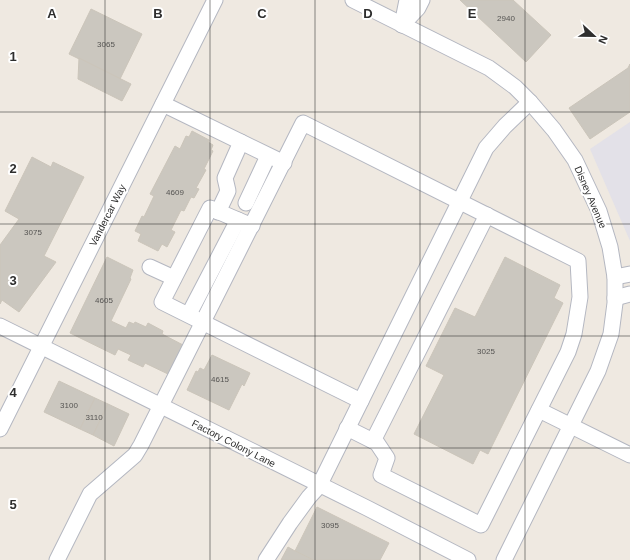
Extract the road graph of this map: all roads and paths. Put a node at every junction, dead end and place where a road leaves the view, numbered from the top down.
1 (214, 0) edge
2 (353, 0) edge
3 (407, 0) edge
4 (422, 0) edge
5 (402, 25) junction
6 (530, 102) junction
7 (163, 104) junction
8 (241, 142) junction
9 (268, 156) junction
10 (284, 163) junction
11 (460, 201) junction
12 (246, 203) dead end
13 (218, 212) junction
14 (487, 215) junction
15 (238, 220) junction
16 (252, 226) junction
17 (150, 267) dead end
18 (623, 275) edge
19 (174, 278) junction
20 (630, 294) edge
21 (615, 298) junction
22 (189, 314) junction
23 (204, 322) junction
24 (0, 326) edge
25 (41, 347) junction
26 (361, 401) junction
27 (161, 407) junction
28 (539, 410) junction
29 (571, 426) junction
30 (348, 428) junction
31 (0, 429) edge
32 (373, 441) junction
33 (630, 456) edge
34 (319, 486) junction
35 (450, 556) edge
36 (57, 560) edge
37 (266, 560) edge
38 (468, 560) edge
39 (504, 560) edge

1 - 7 street, Vandercar Way
2 - 5 street, Disney Avenue
3 - 5 street
4 - 5 street
5 - 6 street, Disney Avenue
6 - 11 street
6 - 18 street, Disney Avenue
7 - 8 street
7 - 25 street, Vandercar Way
8 - 9 street
8 - 13 street
9 - 10 street
9 - 12 street
10 - 11 street
10 - 16 street
11 - 14 street
11 - 26 street
13 - 15 street
13 - 19 street
14 - 28 street
14 - 32 street
15 - 16 street
15 - 22 street
16 - 23 street
17 - 19 street
18 - 21 street, Disney Avenue
19 - 22 street
20 - 21 street
21 - 29 street, Disney Avenue
22 - 23 street
23 - 26 street
23 - 27 street
24 - 25 street, Factory Colony Lane
25 - 27 street, Factory Colony Lane
25 - 31 street, Vandercar Way
26 - 30 street
27 - 34 street, Factory Colony Lane
27 - 36 street
28 - 29 street
28 - 32 street
29 - 33 street
29 - 39 street, Disney Avenue
30 - 32 street
30 - 34 street
34 - 35 street, Factory Colony Lane
34 - 37 street
35 - 38 street, Factory Colony Lane

